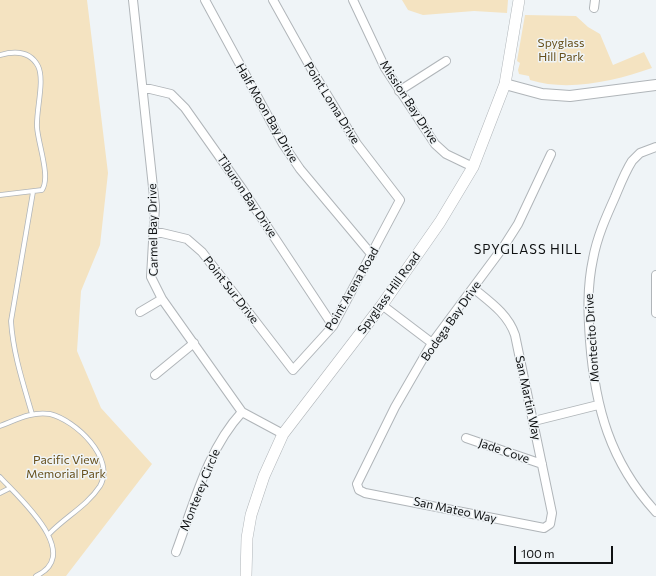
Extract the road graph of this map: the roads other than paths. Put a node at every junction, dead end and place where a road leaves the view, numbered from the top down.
1 (133, 0) edge
2 (205, 0) edge
3 (273, 0) edge
4 (353, 0) edge
5 (519, 0) edge
6 (0, 55) edge
7 (446, 61) dead end
8 (505, 84) junction
9 (656, 85) edge
10 (143, 89) junction
11 (399, 91) junction
12 (656, 147) edge
13 (551, 154) dead end
14 (473, 167) junction
15 (33, 192) junction
16 (0, 195) edge
17 (400, 200) joint
18 (154, 233) junction
19 (372, 255) junction
20 (656, 275) edge
21 (473, 288) junction
22 (162, 299) junction
23 (382, 305) junction
24 (140, 312) dead end
25 (656, 312) edge
26 (333, 326) junction
27 (432, 342) junction
28 (194, 343) junction
29 (293, 370) joint
30 (155, 375) dead end
31 (598, 405) junction
32 (242, 412) junction
33 (32, 414) junction
34 (534, 421) junction
35 (0, 426) edge
36 (284, 434) junction
37 (466, 438) dead end
38 (542, 464) junction
39 (0, 477) edge
40 (10, 488) junction
41 (360, 490) joint
42 (0, 493) edge
43 (656, 512) edge
44 (550, 524) joint
45 (49, 534) junction
46 (176, 552) dead end
47 (36, 576) edge
48 (246, 576) edge

1 - 10 street, Carmel Bay Drive
2 - 19 street, Half Moon Bay Drive
3 - 17 street, Point Loma Drive
4 - 11 street, Mission Bay Drive
5 - 8 main road, Spyglass Hill Road
6 - 15 lane
7 - 11 street
8 - 9 street
8 - 14 main road, Spyglass Hill Road
10 - 18 street, Carmel Bay Drive
10 - 26 street, Tiburon Bay Drive
11 - 14 street, Mission Bay Drive
12 - 31 street, Montecito Drive
13 - 21 street, Bodega Bay Drive
14 - 23 main road, Spyglass Hill Road
15 - 16 lane
15 - 33 lane
17 - 19 street, Point Arena Road
18 - 22 street, Carmel Bay Drive
18 - 29 street, Point Sur Drive
19 - 26 street, Point Arena Road
20 - 25 street
21 - 27 street, Bodega Bay Drive
21 - 34 street, San Martin Way
22 - 24 street
22 - 28 street, Carmel Bay Drive
23 - 27 street
23 - 36 main road, Spyglass Hill Road
26 - 29 street, Point Arena Road
27 - 41 street, Bodega Bay Drive
28 - 30 street
28 - 32 street, Carmel Bay Drive
31 - 34 street
31 - 43 street, Montecito Drive
32 - 36 street, Carmel Bay Drive
32 - 46 street, Monterey Circle
33 - 35 lane
33 - 45 lane
34 - 38 street, San Martin Way
36 - 48 main road, Spyglass Hill Road
37 - 38 street, Jade Cove
38 - 44 street, San Martin Way
39 - 40 lane
40 - 42 lane
40 - 45 lane
41 - 44 street, San Mateo Way
45 - 47 lane

